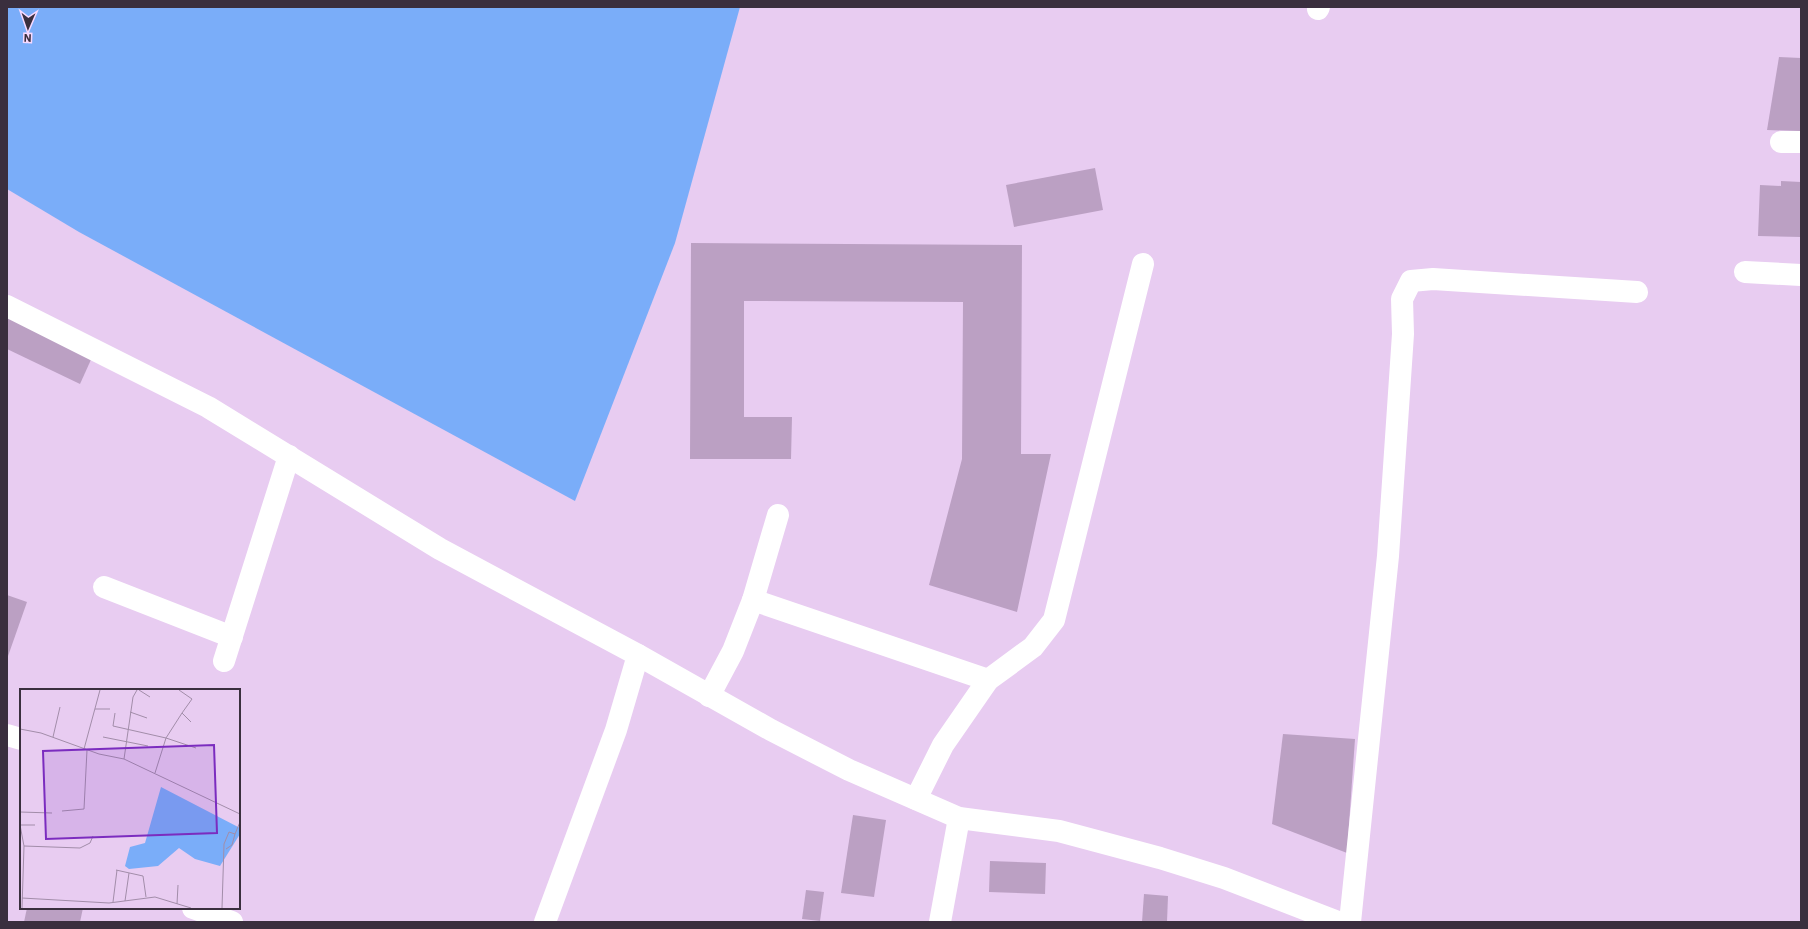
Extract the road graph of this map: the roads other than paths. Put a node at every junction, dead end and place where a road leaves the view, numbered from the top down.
1 (1143, 264) dead end
2 (1745, 272) dead end
3 (1801, 275) edge
4 (1637, 292) dead end
5 (7, 306) edge
6 (289, 456) junction
7 (778, 515) dead end
8 (104, 587) dead end
9 (753, 600) junction
10 (232, 637) junction
11 (638, 655) junction
12 (224, 661) dead end
13 (988, 680) junction
14 (709, 696) junction
15 (7, 735) edge
16 (20, 739) edge
17 (916, 799) junction
18 (959, 818) junction
19 (196, 909) edge
20 (232, 922) edge
21 (545, 922) edge
22 (940, 922) edge
23 (1338, 922) edge
24 (1350, 922) edge

1 - 13 street
2 - 3 street
4 - 24 street
5 - 6 street
6 - 10 street
6 - 11 street
7 - 9 street
8 - 10 street
9 - 13 street
9 - 14 street
10 - 12 street
11 - 14 street
11 - 21 street
13 - 17 street
14 - 17 street
15 - 16 street
17 - 18 street
18 - 22 street
18 - 23 street
19 - 20 street

